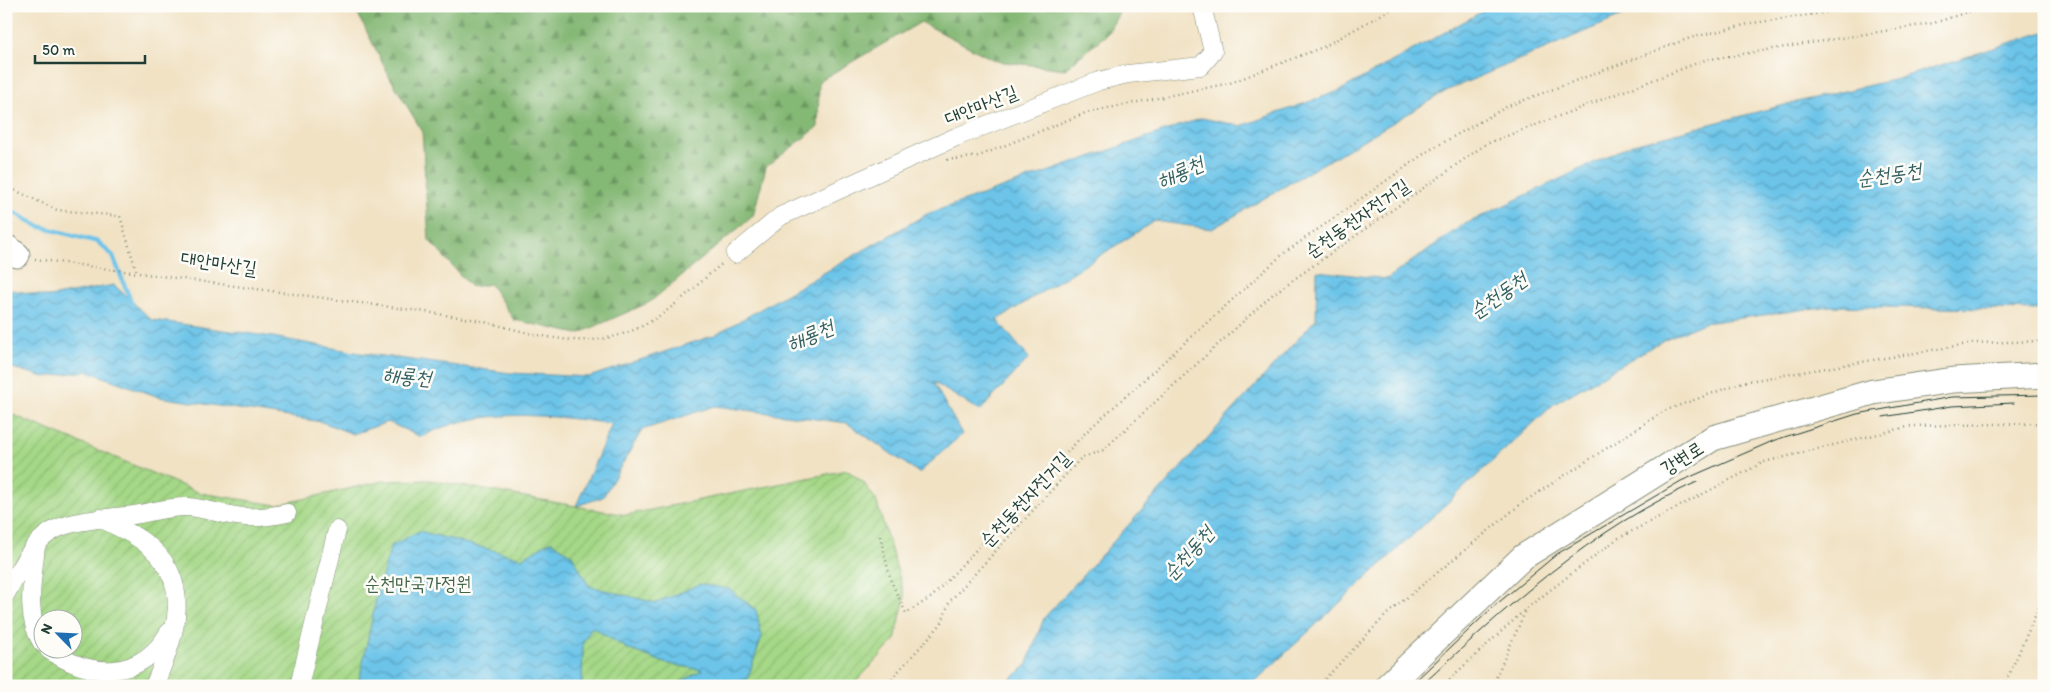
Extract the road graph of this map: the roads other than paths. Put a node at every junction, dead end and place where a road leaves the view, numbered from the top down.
1 (1202, 6) edge
2 (735, 254) road end
3 (2044, 376) edge
4 (287, 513) dead end
5 (99, 518) junction
6 (337, 530) dead end
7 (36, 543) junction
8 (6, 594) edge
9 (32, 610) edge
10 (177, 610) junction
11 (67, 660) edge
12 (154, 686) edge
13 (299, 686) edge
14 (1388, 686) edge

1 - 2 street, 대안마산길
3 - 14 street, 강변로
4 - 5 street
5 - 7 street
5 - 10 street
6 - 13 street
7 - 8 street
7 - 9 street
10 - 11 street
10 - 12 street

